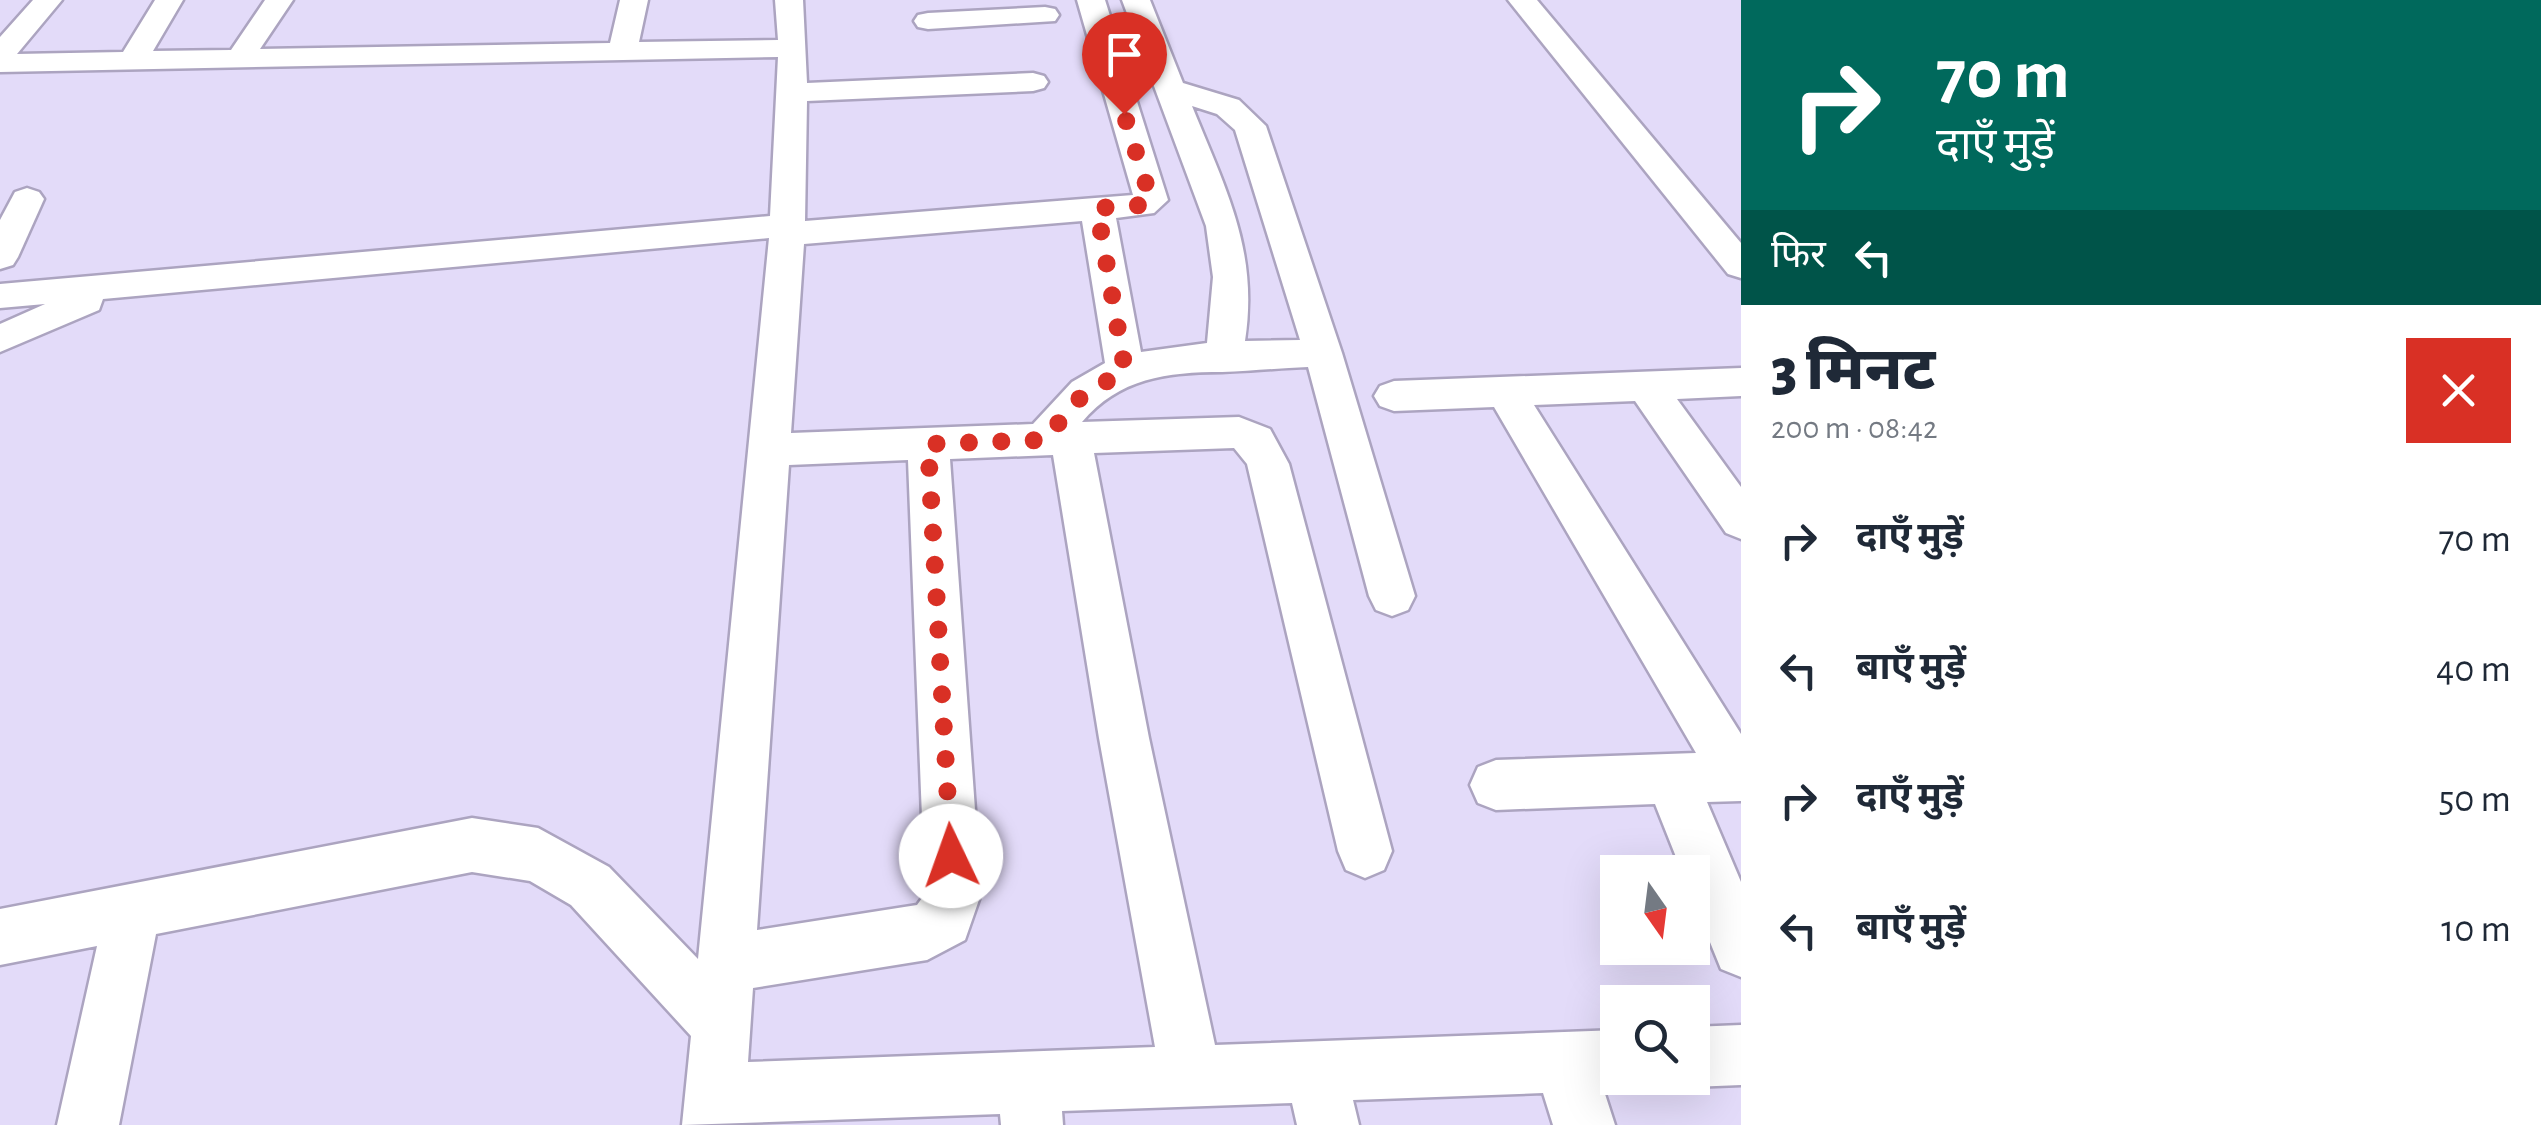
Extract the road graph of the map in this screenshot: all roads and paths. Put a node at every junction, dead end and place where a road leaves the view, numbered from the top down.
1 (48, 0) edge
2 (169, 0) edge
3 (279, 0) edge
4 (634, 0) edge
5 (789, 0) edge
6 (1091, 0) edge
7 (1136, 0) edge
8 (1522, 0) edge
9 (926, 10) edge
10 (1045, 15) dead end
11 (793, 48) junction
12 (624, 51) junction
13 (240, 58) junction
14 (0, 59) edge
15 (133, 60) junction
16 (1033, 82) dead end
17 (944, 86) junction
18 (1170, 90) junction
19 (792, 93) junction
20 (27, 199) dead end
21 (1097, 208) junction
22 (788, 229) junction
23 (0, 257) edge
24 (1741, 266) edge
25 (120, 286) junction
26 (0, 296) edge
27 (0, 339) edge
28 (1323, 352) junction
29 (1224, 358) junction
30 (1125, 370) junction
31 (1741, 382) edge
32 (1646, 386) junction
33 (1504, 391) junction
34 (1394, 396) dead end
35 (1057, 439) junction
36 (928, 444) junction
37 (769, 450) junction
38 (1741, 521) edge
39 (1392, 596) dead end
40 (1739, 776) edge
41 (1671, 778) junction
42 (1496, 785) dead end
43 (1364, 851) dead end
44 (134, 910) junction
45 (0, 937) edge
46 (1741, 949) edge
47 (726, 964) junction
48 (722, 1025) junction
49 (1741, 1055) edge
50 (1710, 1056) edge
51 (1591, 1061) edge
52 (1190, 1076) junction
53 (1322, 1098) edge
54 (1031, 1104) edge
55 (714, 1110) edge
56 (88, 1125) edge
57 (1584, 1125) edge

1 - 14 street
2 - 15 street
3 - 13 street
4 - 12 street
5 - 11 street
6 - 21 street
7 - 18 street
8 - 24 street
9 - 10 street
9 - 17 street
11 - 12 street
11 - 19 street
12 - 13 street
13 - 15 street
14 - 15 street
16 - 17 street
17 - 19 street
18 - 28 street
18 - 29 street
19 - 22 street
20 - 23 street
21 - 22 street
21 - 30 street
22 - 25 street
22 - 37 street
25 - 26 street
25 - 27 street
28 - 29 street
28 - 39 street
29 - 30 street
30 - 35 street
31 - 32 street
32 - 33 street
32 - 38 street
33 - 34 street
33 - 40 street
35 - 36 street
35 - 43 street
35 - 52 street
36 - 37 street
36 - 47 street
37 - 47 street
40 - 41 street
41 - 42 street
41 - 46 street
44 - 45 street
44 - 48 street
44 - 56 street
47 - 48 street
48 - 55 street
49 - 50 street
51 - 53 street
51 - 57 street
52 - 53 street
52 - 54 street
54 - 55 street

